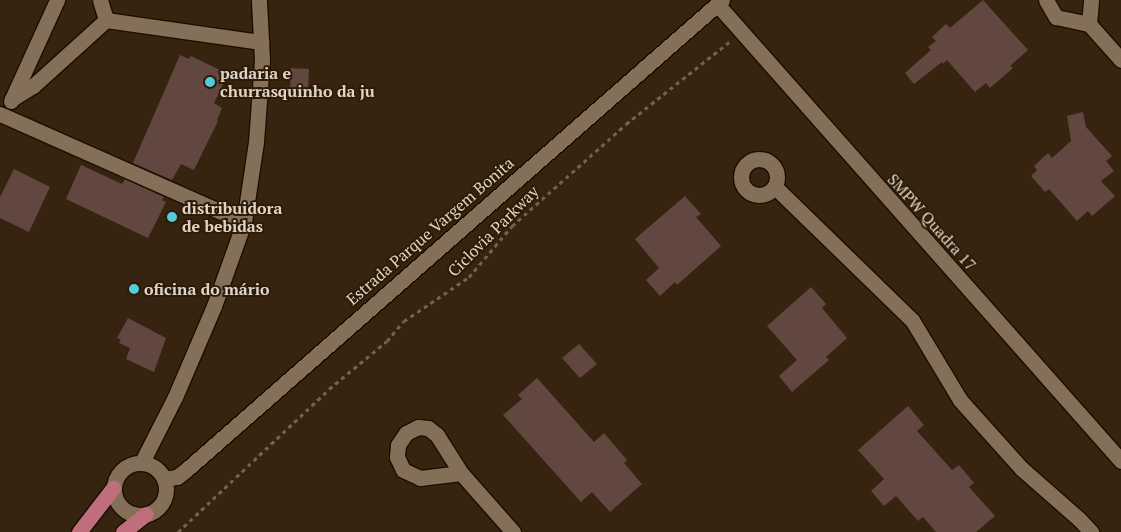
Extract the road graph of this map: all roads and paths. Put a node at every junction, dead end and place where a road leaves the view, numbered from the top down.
1 (57, 0) edge
2 (100, 0) edge
3 (259, 0) edge
4 (1046, 0) edge
5 (1091, 0) edge
6 (720, 2) edge
7 (106, 20) junction
8 (1089, 24) junction
9 (741, 33) junction
10 (261, 42) junction
11 (1121, 60) edge
12 (12, 99) junction
13 (1, 118) edge
14 (775, 187) dead end
15 (244, 222) junction
16 (1121, 461) edge
17 (142, 462) junction
18 (461, 473) dead end
19 (164, 479) junction
20 (113, 488) junction
21 (146, 514) junction
22 (80, 532) edge
23 (123, 532) edge
24 (178, 532) edge
25 (513, 532) edge
26 (1091, 532) edge

1 - 12 street
2 - 7 street
3 - 10 street
4 - 8 street
5 - 8 street
6 - 9 street, SMPW Quadra 17
6 - 19 street, Estrada Parque Vargem Bonita
7 - 10 street
7 - 12 street
8 - 11 street
9 - 16 street, SMPW Quadra 17
9 - 24 path, Ciclovia Parkway
10 - 15 street
12 - 13 street
13 - 15 street
14 - 26 street
15 - 17 street
17 - 19 street
17 - 20 street
18 - 25 street
19 - 21 street
20 - 21 street
20 - 22 main road
21 - 23 main road

